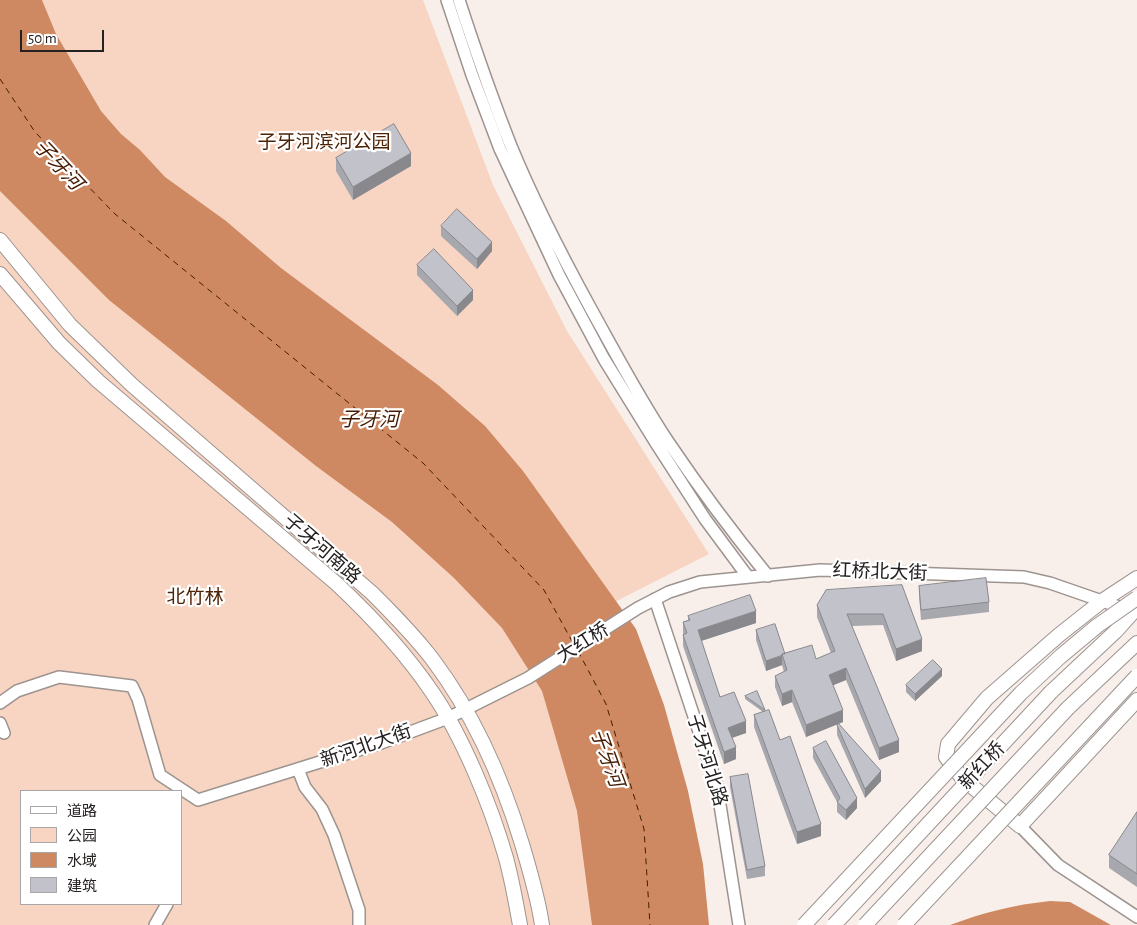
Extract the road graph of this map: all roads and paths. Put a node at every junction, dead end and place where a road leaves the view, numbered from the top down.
1 (447, 0) edge
2 (459, 0) edge
3 (0, 240) edge
4 (0, 274) edge
5 (768, 576) junction
6 (748, 577) junction
7 (1137, 578) edge
8 (655, 599) junction
9 (1102, 601) junction
10 (1136, 607) edge
11 (638, 608) joint
12 (1137, 643) edge
13 (1137, 676) edge
14 (528, 678) joint
15 (452, 687) junction
16 (436, 698) junction
17 (1137, 700) edge
18 (0, 703) edge
19 (466, 709) junction
20 (448, 718) junction
21 (298, 769) junction
22 (1020, 826) junction
23 (166, 905) edge
24 (1137, 917) edge
25 (155, 925) edge
26 (359, 925) edge
27 (520, 925) edge
28 (542, 925) edge
29 (740, 925) edge
30 (804, 925) edge
31 (834, 925) edge
32 (865, 925) edge
33 (904, 925) edge

1 - 6 street
2 - 5 street
3 - 15 main road, 子牙河南路
4 - 16 main road, 子牙河南路
5 - 6 street, 红桥北大街
5 - 9 street, 红桥北大街
6 - 8 street, 红桥北大街
7 - 9 main road
8 - 11 street, 红桥北大街
8 - 29 street, 子牙河北路
9 - 10 street, 红桥北大街
9 - 22 main road
10 - 30 main road, bridge
10 - 31 main road, 新红桥, bridge
11 - 14 street, 大红桥
12 - 32 main road, 新红桥, bridge
13 - 33 main road, bridge
14 - 19 street, 新河北大街
15 - 16 main road
15 - 19 main road, 子牙河南路
16 - 20 main road, 子牙河南路
17 - 22 main road
18 - 21 street, 新河北大街
19 - 20 street, 新河北大街
19 - 28 main road, 子牙河南路
20 - 21 street, 新河北大街
20 - 27 main road, 子牙河南路
21 - 26 street
22 - 24 street
23 - 25 street

